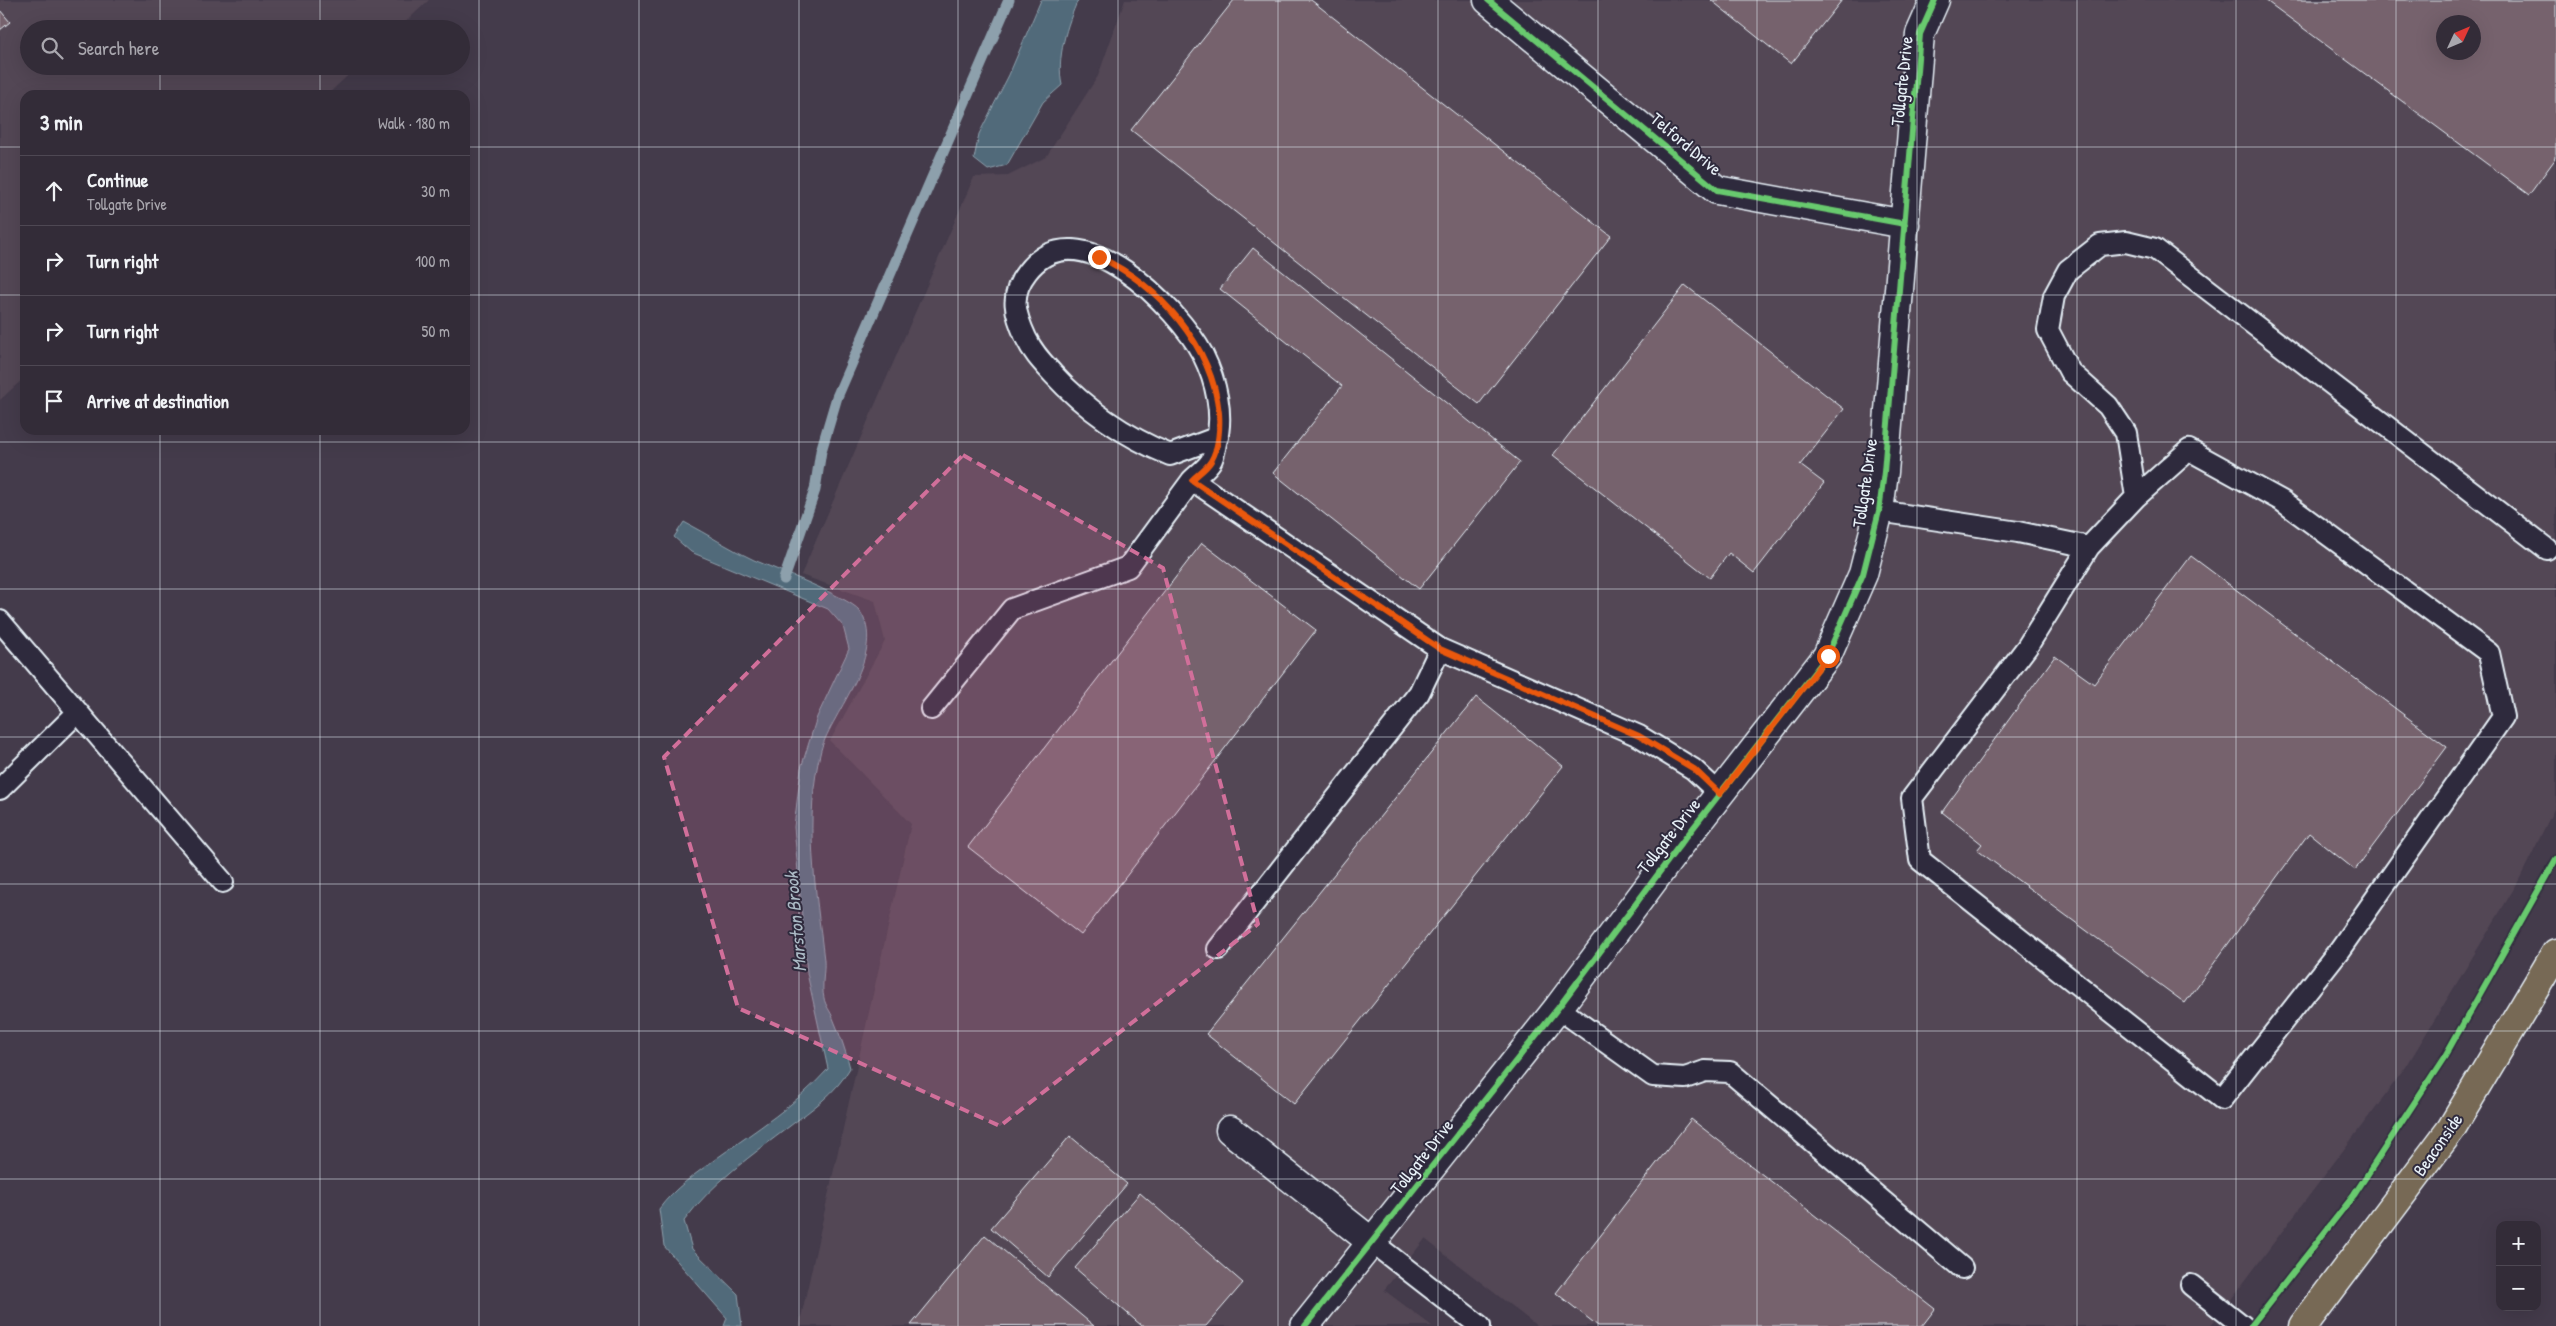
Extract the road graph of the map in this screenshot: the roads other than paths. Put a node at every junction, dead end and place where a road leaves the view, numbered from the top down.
1 (1488, 0) edge
2 (1935, 0) edge
3 (1905, 224) junction
4 (1218, 437) junction
5 (1192, 480) junction
6 (2136, 497) junction
7 (1879, 511) junction
8 (2089, 547) junction
9 (2547, 549) dead end
10 (0, 621) edge
11 (1440, 649) junction
12 (931, 709) dead end
13 (78, 712) junction
14 (0, 788) edge
15 (1720, 794) junction
16 (223, 882) dead end
17 (1218, 949) dead end
18 (2556, 953) edge
19 (1558, 1008) junction
20 (1230, 1130) dead end
21 (1373, 1243) junction
22 (1962, 1268) dead end
23 (2191, 1285) dead end
24 (1305, 1326) edge
25 (1480, 1326) edge
26 (2243, 1326) edge
27 (2304, 1326) edge

1 - 3 street, Telford Drive
2 - 3 street, Tollgate Drive
3 - 7 street, Tollgate Drive
4 - 4 lane
4 - 5 lane
5 - 11 lane
5 - 12 lane
6 - 8 lane
6 - 8 lane
6 - 9 lane
7 - 8 lane
7 - 15 street, Tollgate Drive
10 - 13 lane
11 - 15 lane
11 - 17 lane
13 - 14 lane
13 - 16 lane
15 - 19 street, Tollgate Drive
18 - 27 highway, Beaconside
19 - 21 street, Tollgate Drive
19 - 22 lane
20 - 21 street
21 - 24 street, Tollgate Drive
21 - 25 lane
23 - 26 lane

